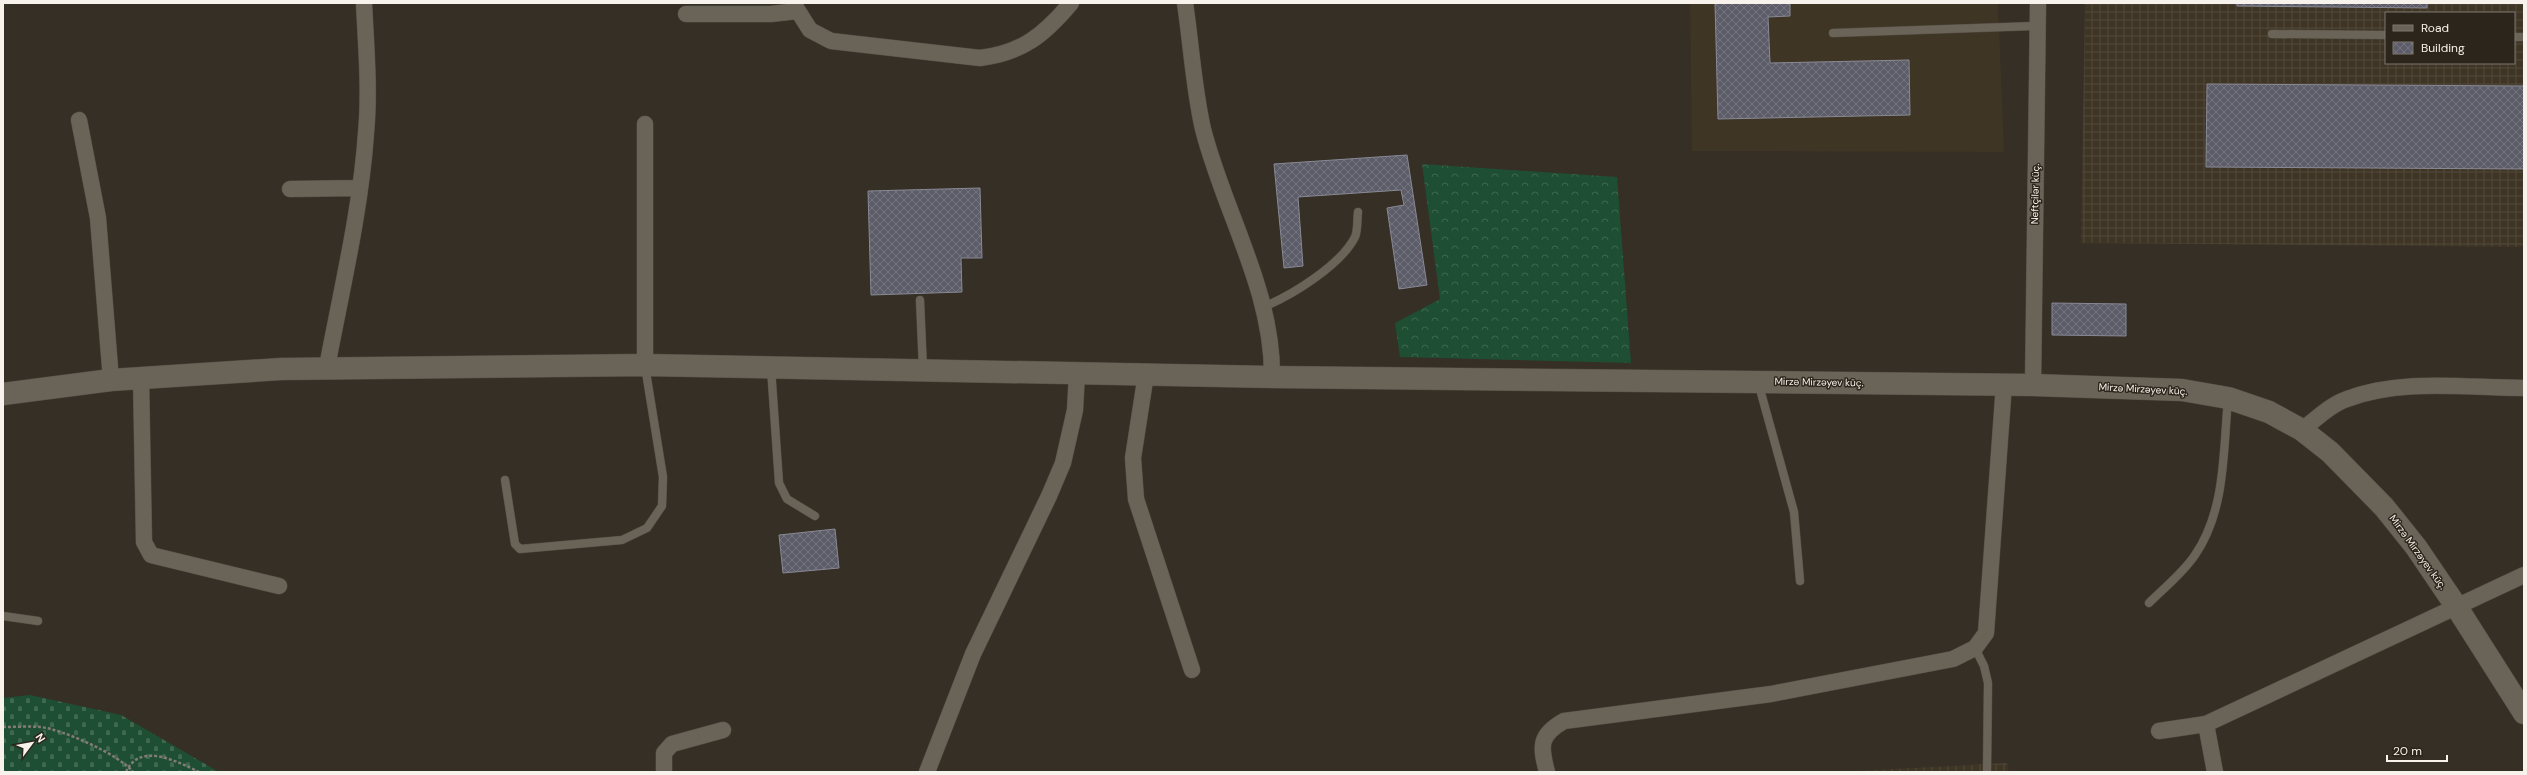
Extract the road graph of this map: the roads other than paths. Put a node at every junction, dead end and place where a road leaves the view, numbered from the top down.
1 (364, 3) edge
2 (1070, 3) edge
3 (1186, 3) edge
4 (2038, 3) edge
5 (795, 7) edge
6 (686, 14) dead end
7 (2037, 26) junction
8 (1833, 33) dead end
9 (2272, 34) dead end
10 (2385, 35) edge
11 (79, 120) dead end
12 (645, 124) dead end
13 (359, 188) junction
14 (290, 189) dead end
15 (1358, 212) dead end
16 (920, 300) dead end
17 (1263, 307) junction
18 (645, 365) junction
19 (327, 367) junction
20 (771, 367) junction
21 (923, 370) junction
22 (1077, 373) junction
23 (1146, 374) junction
24 (1272, 377) junction
25 (141, 378) junction
26 (111, 380) junction
27 (1758, 382) junction
28 (2004, 384) junction
29 (2033, 385) junction
30 (2524, 388) edge
31 (3, 394) edge
32 (2228, 398) junction
33 (2302, 430) junction
34 (505, 480) dead end
35 (815, 516) dead end
36 (2524, 575) edge
37 (1800, 581) dead end
38 (279, 586) dead end
39 (2149, 603) dead end
40 (2456, 606) junction
41 (3, 616) edge
42 (38, 621) dead end
43 (1975, 648) junction
44 (1192, 670) dead end
45 (2524, 713) edge
46 (2206, 724) junction
47 (723, 730) dead end
48 (2159, 731) dead end
49 (664, 772) edge
50 (927, 772) edge
51 (1547, 772) edge
52 (1987, 772) edge
53 (2215, 772) edge

1 - 13 street
2 - 5 street
3 - 17 street
4 - 7 street, Neftçilər küç.
5 - 6 street
7 - 8 lane
7 - 29 street, Neftçilər küç.
9 - 10 lane
11 - 26 street
12 - 18 street
13 - 14 street
13 - 19 street
15 - 17 lane
16 - 21 lane
17 - 24 street
18 - 19 main road, Mirzə Mirzəyev küç.
18 - 20 main road, Mirzə Mirzəyev küç.
18 - 34 lane
19 - 25 main road, Mirzə Mirzəyev küç.
20 - 21 main road, Mirzə Mirzəyev küç.
20 - 35 lane
21 - 22 main road, Mirzə Mirzəyev küç.
22 - 23 main road, Mirzə Mirzəyev küç.
22 - 50 street
23 - 24 main road, Mirzə Mirzəyev küç.
23 - 44 street
24 - 27 main road, Mirzə Mirzəyev küç.
25 - 26 main road, Mirzə Mirzəyev küç.
25 - 38 street
26 - 31 main road, Mirzə Mirzəyev küç.
27 - 28 main road, Mirzə Mirzəyev küç.
27 - 37 lane
28 - 29 main road, Mirzə Mirzəyev küç.
28 - 43 street
29 - 32 main road, Mirzə Mirzəyev küç.
30 - 33 street
32 - 33 main road, Mirzə Mirzəyev küç.
32 - 39 lane
33 - 40 main road, Mirzə Mirzəyev küç.
36 - 40 street
40 - 45 main road, Mirzə Mirzəyev küç.
40 - 46 street
41 - 42 lane
43 - 51 street
43 - 52 lane
46 - 48 street
46 - 53 street
47 - 49 street

